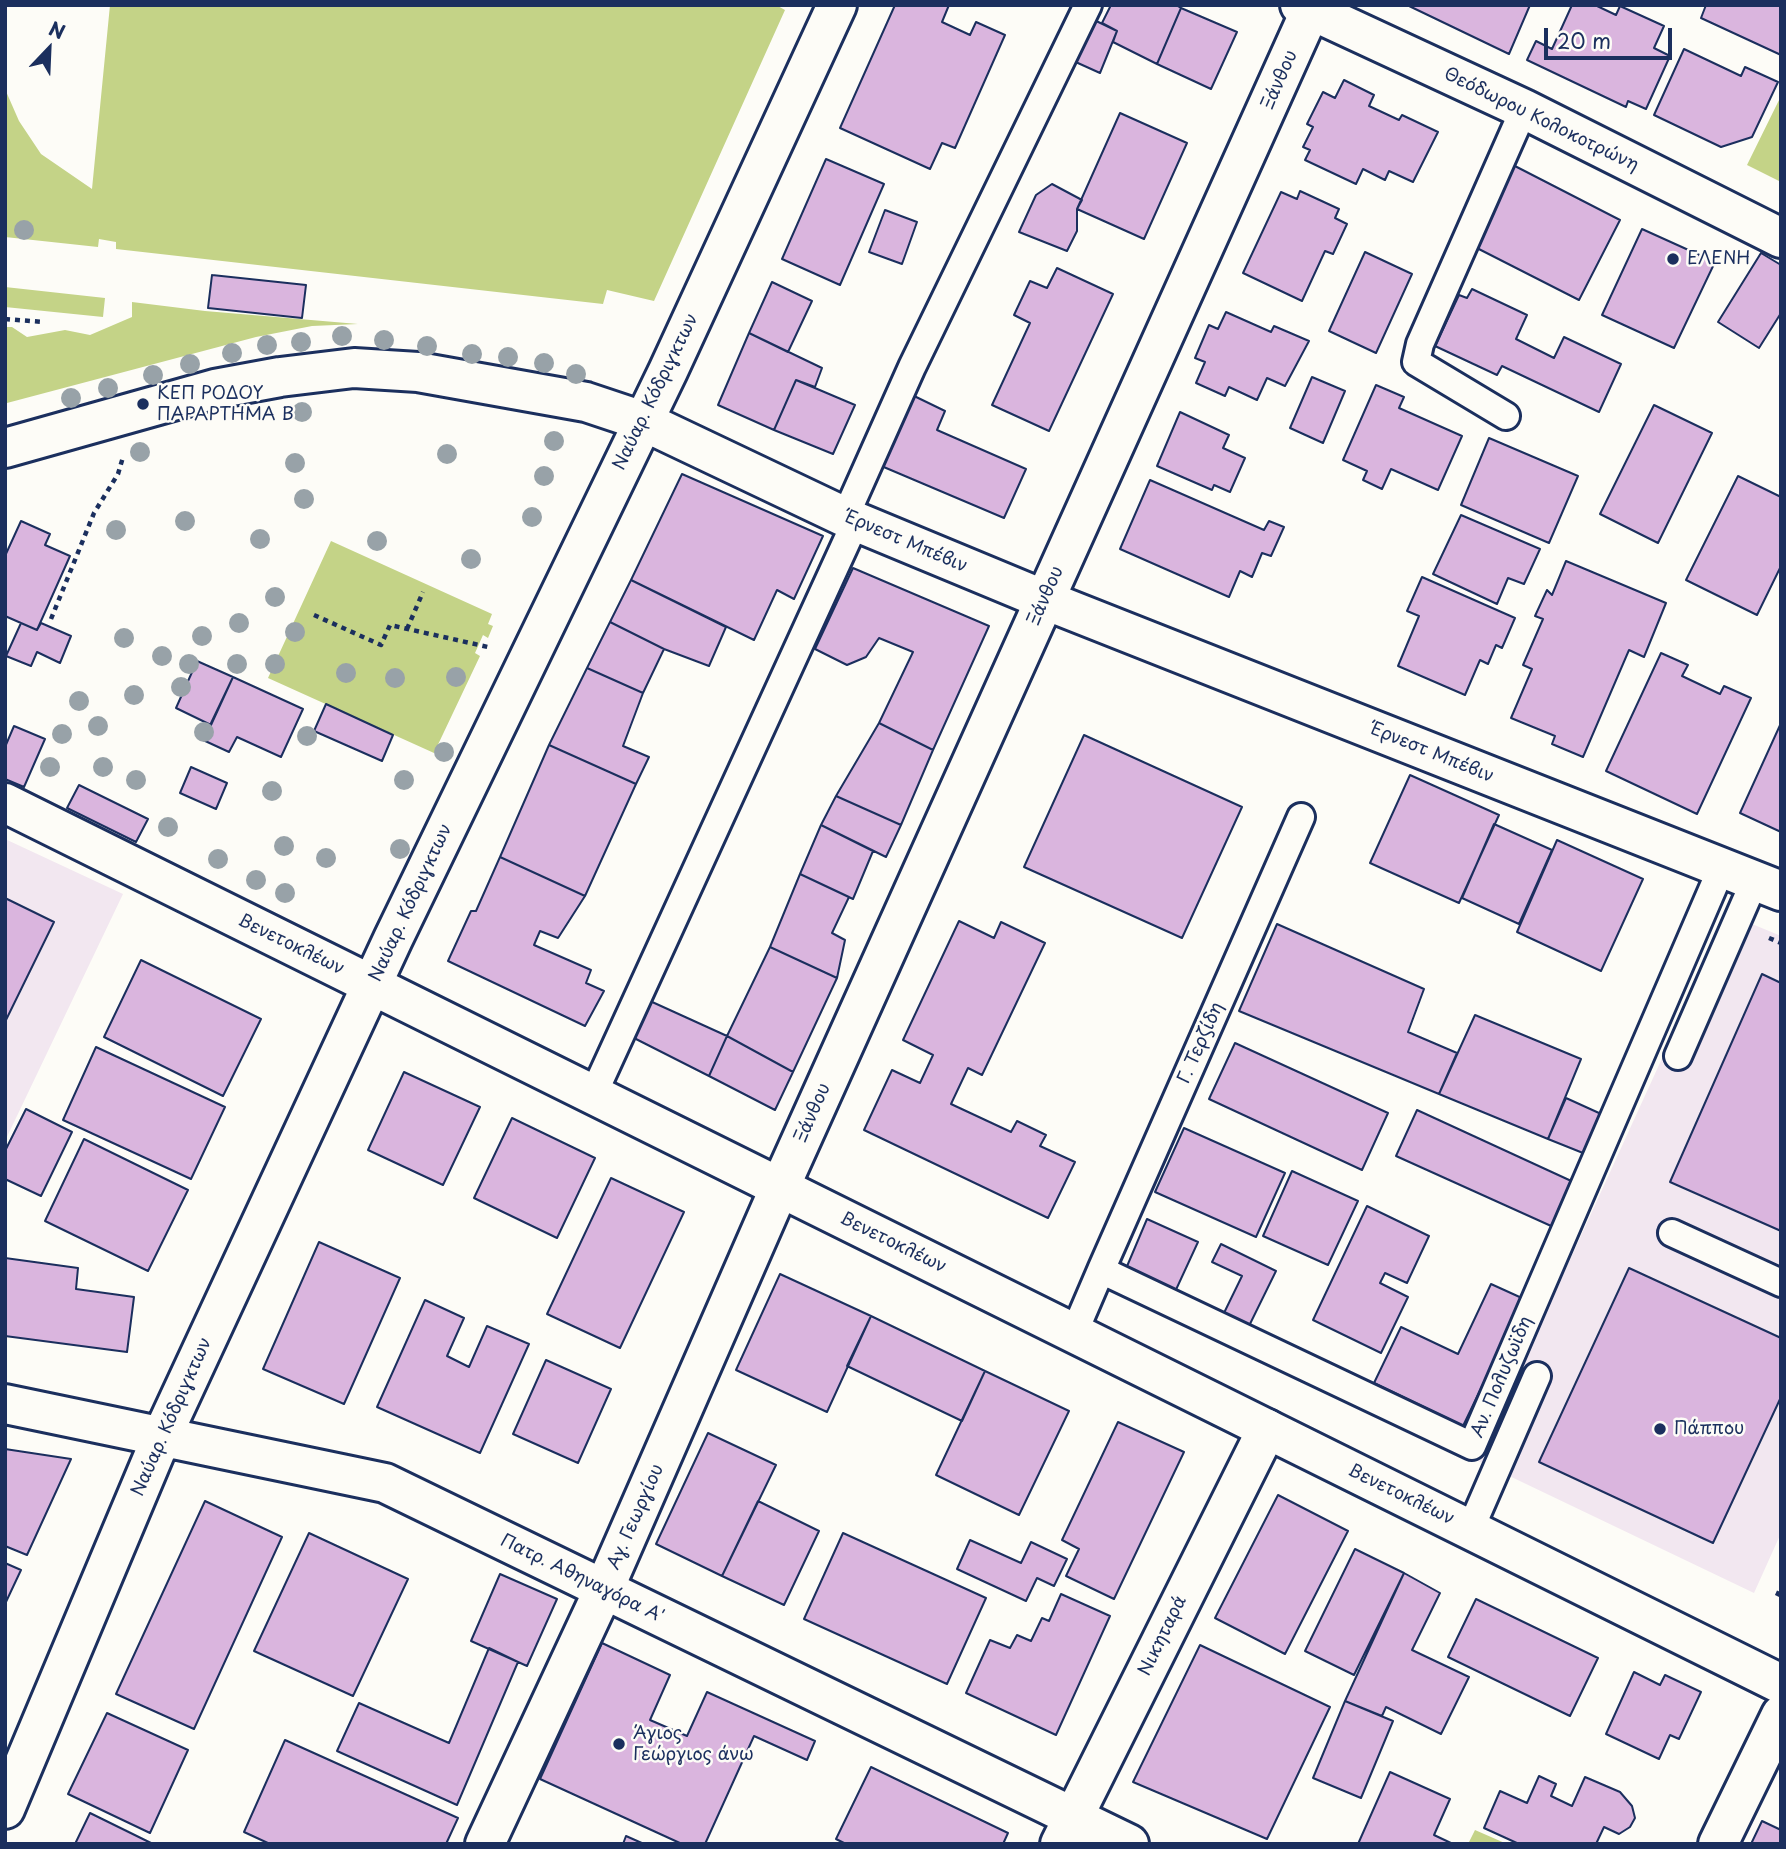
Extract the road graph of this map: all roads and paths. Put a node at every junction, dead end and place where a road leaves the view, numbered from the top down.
1 (837, 5) edge
2 (1088, 5) edge
3 (1308, 7) edge
4 (1524, 109) junction
5 (1781, 238) edge
6 (5, 319) edge
7 (43, 322) dead end
8 (1506, 416) dead end
9 (643, 421) junction
10 (5, 448) edge
11 (122, 450) dead end
12 (851, 519) junction
13 (423, 592) dead end
14 (1045, 600) junction
15 (314, 615) dead end
16 (51, 619) dead end
17 (407, 629) junction
18 (489, 647) dead end
19 (5, 803) edge
20 (1301, 817) dead end
21 (1752, 879) edge
22 (372, 985) junction
23 (1678, 1056) dead end
24 (593, 1095) junction
25 (780, 1187) junction
26 (1672, 1233) dead end
27 (1101, 1270) junction
28 (1781, 1283) edge
29 (1074, 1333) junction
30 (1536, 1376) dead end
31 (5, 1404) edge
32 (1267, 1429) junction
33 (162, 1436) junction
34 (1470, 1530) junction
35 (1781, 1587) edge
36 (604, 1590) junction
37 (1777, 1596) dead end
38 (1781, 1684) edge
39 (1781, 1715) edge
40 (5, 1809) edge
41 (1067, 1830) edge
42 (485, 1844) edge
43 (1129, 1844) edge
44 (1718, 1844) edge

1 - 9 street, Ναύαρ. Κόδριγκτων
2 - 12 lane
3 - 4 street, Θεόδωρου Κολοκοτρώνη
3 - 14 street, Ξάνθου
4 - 5 street, Θεόδωρου Κολοκοτρώνη
4 - 8 lane
6 - 7 path
9 - 10 street, Έρνεστ Μπέβιν
9 - 12 street, Έρνεστ Μπέβιν
9 - 22 street, Ναύαρ. Κόδριγκτων
11 - 16 path
12 - 14 street, Έρνεστ Μπέβιν
12 - 24 lane
13 - 17 path
14 - 21 street, Έρνεστ Μπέβιν
14 - 25 street, Ξάνθου
15 - 17 path
17 - 18 path
19 - 22 street, Βενετοκλέων
20 - 27 lane, Γ. Τερζίδη
21 - 23 lane
21 - 27 lane, Αν. Πολυζωϊδη
22 - 24 street, Βενετοκλέων
22 - 33 street, Ναύαρ. Κόδριγκτων
24 - 25 street, Βενετοκλέων
25 - 29 street, Βενετοκλέων
25 - 36 street, Αγ. Γεωργίου
26 - 28 lane
27 - 29 lane
29 - 32 street, Βενετοκλέων
30 - 34 lane
31 - 33 street, Πατρ. Αθηναγόρα Α'
32 - 34 street, Βενετοκλέων
32 - 41 street, Νικηταρά
33 - 36 street, Πατρ. Αθηναγόρα Α'
33 - 40 street, Ναύαρ. Κόδριγκτων
34 - 38 street, Βενετοκλέων
35 - 37 path
36 - 41 street, Πατρ. Αθηναγόρα Α'
36 - 42 street, Αγ. Γεωργίου
39 - 44 street
41 - 43 street, Πατρ. Αθηναγόρα Α'

